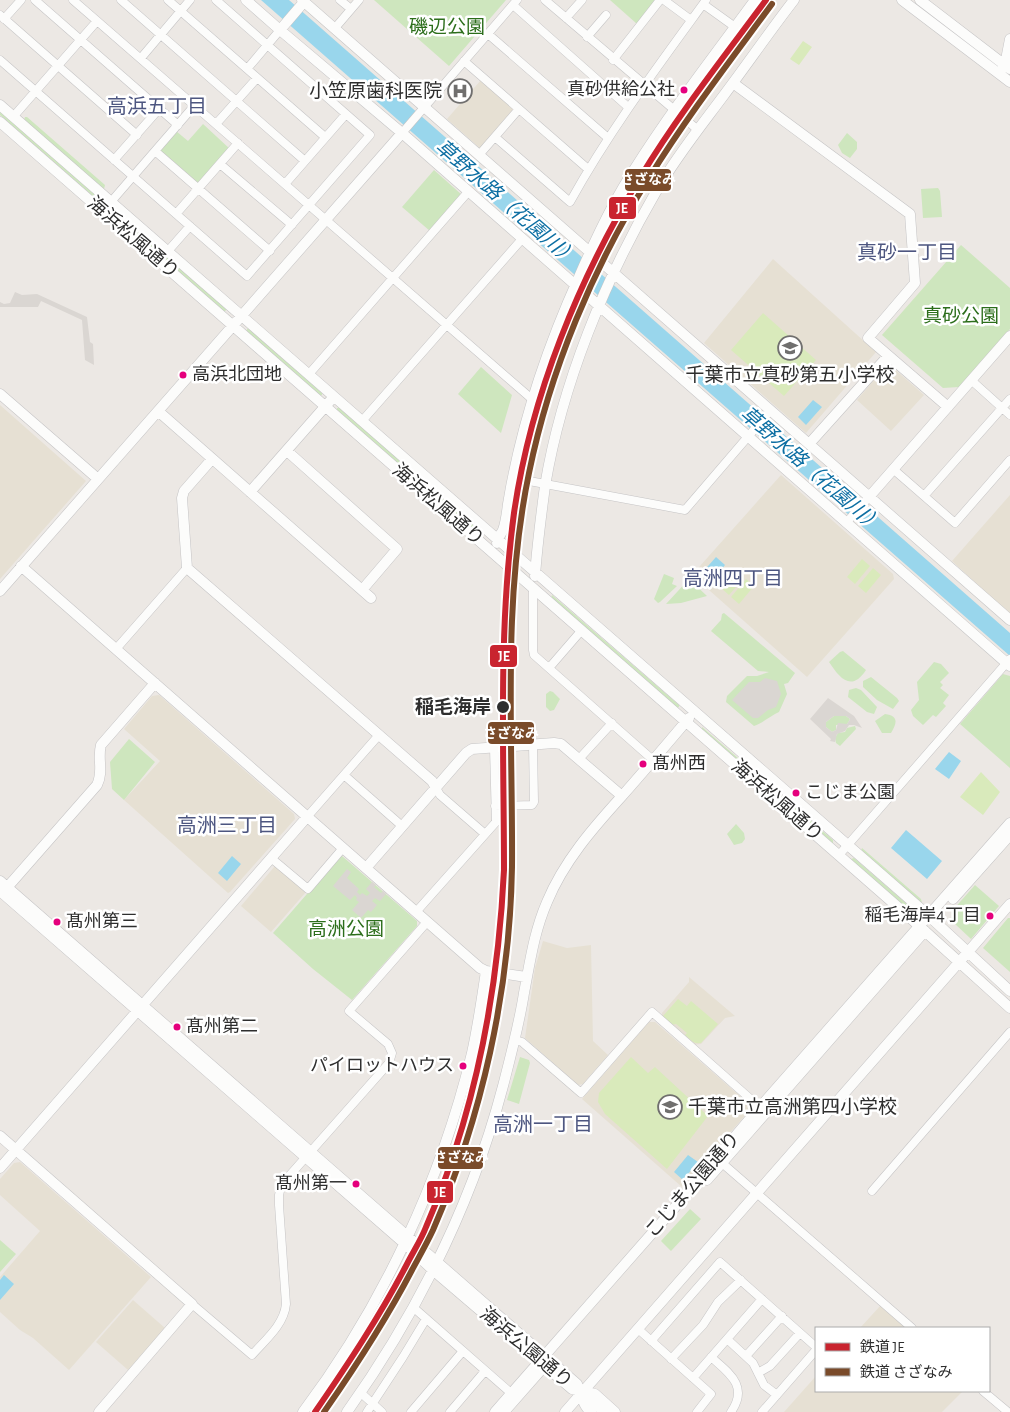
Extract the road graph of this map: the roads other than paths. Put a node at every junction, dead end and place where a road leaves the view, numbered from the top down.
1 (21, 0) edge
2 (35, 0) edge
3 (74, 0) edge
4 (121, 0) edge
5 (168, 0) edge
6 (190, 0) edge
7 (216, 0) edge
8 (246, 0) edge
9 (340, 0) edge
10 (359, 0) edge
11 (545, 0) edge
12 (582, 0) edge
13 (662, 0) edge
14 (755, 0) edge
15 (794, 0) edge
16 (902, 0) edge
17 (920, 0) edge
18 (303, 1) edge
19 (705, 2) edge
20 (515, 3) edge
21 (351, 9) junction
22 (181, 11) junction
23 (606, 15) dead end
24 (2, 17) edge
25 (566, 18) junction
26 (691, 20) junction
27 (97, 21) junction
28 (735, 27) junction
29 (335, 28) junction
30 (280, 30) junction
31 (161, 34) junction
32 (488, 34) junction
33 (587, 37) junction
34 (1010, 39) edge
35 (80, 40) junction
36 (267, 45) junction
37 (141, 58) junction
38 (0, 60) edge
39 (613, 60) junction
40 (464, 61) junction
41 (58, 66) junction
42 (1008, 67) edge
43 (247, 69) junction
44 (999, 74) junction
45 (257, 78) junction
46 (1010, 82) edge
47 (733, 83) junction
48 (643, 85) junction
49 (36, 91) junction
50 (237, 101) junction
51 (0, 105) edge
52 (194, 106) junction
53 (425, 107) junction
54 (628, 107) junction
55 (519, 109) junction
56 (159, 110) junction
57 (673, 111) junction
58 (346, 114) junction
59 (13, 117) junction
60 (0, 122) edge
61 (216, 124) junction
62 (178, 125) junction
63 (698, 130) junction
64 (402, 133) junction
65 (137, 135) junction
66 (326, 137) junction
67 (495, 137) junction
68 (608, 138) junction
69 (238, 143) junction
70 (155, 151) junction
71 (479, 155) junction
72 (114, 160) junction
73 (305, 161) junction
74 (220, 164) junction
75 (588, 169) junction
76 (133, 176) junction
77 (285, 184) junction
78 (198, 189) junction
79 (468, 192) junction
80 (111, 202) junction
81 (309, 206) junction
82 (103, 212) junction
83 (176, 214) junction
84 (326, 220) junction
85 (292, 225) junction
86 (190, 226) junction
87 (522, 238) junction
88 (168, 251) junction
89 (270, 251) junction
90 (590, 252) junction
91 (613, 273) junction
92 (392, 278) junction
93 (575, 285) junction
94 (599, 306) junction
95 (241, 316) junction
96 (233, 325) junction
97 (446, 325) junction
98 (1010, 336) edge
99 (888, 356) junction
100 (308, 374) junction
101 (971, 380) junction
102 (0, 394) edge
103 (334, 396) junction
104 (532, 400) junction
105 (1010, 400) edge
106 (326, 406) junction
107 (948, 407) junction
108 (1002, 408) junction
109 (770, 410) junction
110 (158, 411) junction
111 (1010, 415) edge
112 (362, 421) junction
113 (748, 437) junction
114 (809, 444) junction
115 (287, 451) junction
116 (212, 459) junction
117 (1010, 460) edge
118 (893, 469) junction
119 (512, 478) junction
120 (98, 479) junction
121 (546, 484) junction
122 (250, 492) junction
123 (924, 496) junction
124 (869, 497) junction
125 (846, 523) junction
126 (497, 538) junction
127 (495, 556) junction
128 (22, 566) junction
129 (187, 568) junction
130 (535, 572) junction
131 (533, 589) junction
132 (362, 590) junction
133 (0, 591) edge
134 (371, 598) dead end
135 (1010, 620) edge
136 (581, 630) junction
137 (116, 649) junction
138 (1009, 663) edge
139 (549, 668) junction
140 (155, 683) junction
141 (695, 712) junction
142 (686, 722) junction
143 (612, 723) junction
144 (379, 735) junction
145 (533, 744) junction
146 (494, 748) junction
147 (580, 759) junction
148 (653, 760) junction
149 (344, 775) junction
150 (436, 788) junction
151 (622, 796) junction
152 (495, 806) junction
153 (307, 817) junction
154 (1010, 823) edge
155 (402, 826) junction
156 (485, 834) junction
157 (1010, 834) edge
158 (848, 845) junction
159 (343, 848) junction
160 (839, 855) junction
161 (271, 858) junction
162 (366, 868) junction
163 (2, 888) edge
164 (1010, 904) edge
165 (416, 912) junction
166 (932, 918) junction
167 (427, 922) junction
168 (923, 929) junction
169 (968, 951) junction
170 (959, 962) junction
171 (486, 971) junction
172 (526, 976) junction
173 (1010, 991) edge
174 (141, 1008) junction
175 (1010, 1008) edge
176 (1010, 1032) edge
177 (515, 1040) junction
178 (763, 1110) junction
179 (0, 1136) edge
180 (16, 1150) junction
181 (308, 1154) junction
182 (722, 1163) junction
183 (0, 1168) edge
184 (872, 1191) dead end
185 (756, 1193) junction
186 (406, 1239) junction
187 (436, 1267) junction
188 (741, 1280) junction
189 (762, 1299) junction
190 (192, 1304) junction
191 (414, 1308) junction
192 (782, 1316) junction
193 (426, 1318) junction
194 (911, 1327) edge
195 (638, 1329) junction
196 (800, 1333) junction
197 (727, 1339) junction
198 (651, 1340) junction
199 (815, 1347) edge
200 (815, 1349) edge
201 (463, 1351) junction
202 (746, 1356) junction
203 (711, 1357) junction
204 (671, 1358) junction
205 (545, 1360) junction
206 (485, 1371) junction
207 (758, 1373) junction
208 (693, 1378) junction
209 (582, 1392) junction
210 (984, 1392) edge
211 (361, 1393) junction
212 (511, 1393) junction
213 (777, 1395) junction
214 (373, 1404) junction
215 (99, 1412) edge
216 (303, 1412) edge
217 (347, 1412) edge
218 (367, 1412) edge
219 (382, 1412) edge
220 (411, 1412) edge
221 (450, 1412) edge
222 (495, 1412) edge
223 (504, 1412) edge
224 (565, 1412) edge
225 (590, 1412) edge
226 (604, 1412) edge
227 (615, 1412) edge
228 (697, 1412) edge
229 (731, 1412) edge
230 (762, 1412) edge
231 (1008, 1412) edge

1 - 24 street
2 - 35 street
3 - 27 street
4 - 31 street
5 - 22 street
6 - 22 street
7 - 36 street
8 - 30 street
9 - 21 street
10 - 21 street
11 - 25 street
12 - 25 street
13 - 26 street
13 - 39 street
14 - 28 street
15 - 47 street
16 - 44 street
17 - 42 street
18 - 29 street
18 - 30 street
19 - 26 street
19 - 28 street
20 - 32 street
20 - 54 street
21 - 29 street
22 - 31 street
22 - 43 street
23 - 33 street
24 - 41 street
25 - 33 street
26 - 48 street
27 - 35 street
27 - 37 street
28 - 57 street
29 - 53 street
30 - 36 street
30 - 64 street
31 - 37 street
31 - 50 street
32 - 40 street
32 - 68 street
33 - 39 street
34 - 42 street
35 - 41 street
35 - 56 street
36 - 43 street
36 - 58 street
37 - 52 street
38 - 49 street
39 - 48 street
40 - 53 street
40 - 55 street
41 - 49 street
41 - 65 street
42 - 44 street
43 - 45 street
44 - 46 street
45 - 50 street
45 - 66 street
47 - 63 street
47 - 99 street
48 - 54 street
48 - 57 street
49 - 59 street
49 - 72 street
50 - 61 street
50 - 73 street
51 - 59 street, 海浜松風通り
52 - 61 street
52 - 62 street
53 - 64 street
53 - 71 street
54 - 68 street
55 - 67 street
55 - 75 street
56 - 62 street
56 - 65 street
57 - 63 street
57 - 90 street
58 - 66 street
58 - 81 street
59 - 80 street, 海浜松風通り
60 - 82 street, 海浜松風通り
61 - 69 street
62 - 70 street
63 - 91 street
64 - 79 street
64 - 84 street
65 - 72 street
66 - 73 street
67 - 71 street
67 - 75 street
68 - 75 street
69 - 74 street
69 - 77 street
70 - 76 street
70 - 78 street
71 - 90 street
72 - 76 street
73 - 77 street
74 - 78 street
74 - 85 street
76 - 80 street
76 - 83 street
77 - 81 street
78 - 83 street
78 - 89 street
79 - 87 street
79 - 92 street
80 - 82 street
80 - 88 street, 海浜松風通り
81 - 84 street
81 - 85 street
82 - 96 street, 海浜松風通り
83 - 86 street
84 - 92 street
84 - 95 street
85 - 89 street
86 - 88 street
86 - 89 street
87 - 93 street
87 - 97 street
88 - 95 street, 海浜松風通り
90 - 91 street
90 - 93 street
91 - 94 street
91 - 109 street
92 - 97 street
92 - 100 street
93 - 94 street
93 - 104 street
94 - 113 street
94 - 121 street
95 - 96 street
95 - 100 street, 海浜松風通り
96 - 106 street, 海浜松風通り
96 - 110 street
97 - 104 street
97 - 112 street
98 - 101 street
99 - 107 street
99 - 114 street
100 - 103 street, 海浜松風通り
101 - 107 street
101 - 108 street
102 - 120 street
103 - 106 street
103 - 112 street, 海浜松風通り
104 - 119 street
105 - 108 street
106 - 115 street
106 - 127 street, 海浜松風通り
107 - 118 street
108 - 111 street
108 - 123 street
109 - 113 street
109 - 114 street
110 - 116 street
110 - 120 street
112 - 126 street, 海浜松風通り
113 - 121 street
113 - 125 street
114 - 124 street
115 - 122 street
115 - 132 street
116 - 122 street
116 - 129 street
117 - 123 street
118 - 123 street
118 - 124 street
119 - 121 street
119 - 126 street
120 - 128 street
121 - 130 street
122 - 132 street
124 - 125 street
124 - 135 street
125 - 138 street
126 - 127 street
126 - 130 street, 海浜松風通り
127 - 131 street, 海浜松風通り
128 - 133 street
128 - 137 street
129 - 137 street
129 - 144 street
130 - 131 street
130 - 141 street, 海浜松風通り
131 - 136 street, 海浜松風通り
131 - 139 street
132 - 134 street
136 - 139 street
136 - 142 street, 海浜松風通り
137 - 140 street
138 - 158 street
139 - 143 street
140 - 153 street
140 - 163 street
141 - 142 street
141 - 158 street, 海浜松風通り
142 - 148 street
142 - 160 street, 海浜松風通り
143 - 147 street
143 - 148 street
144 - 149 street
144 - 150 street
145 - 146 street
145 - 147 street
145 - 152 street
146 - 150 street
146 - 152 street
147 - 151 street
148 - 151 street
149 - 153 street
149 - 155 street
150 - 155 street
150 - 156 street
151 - 172 street
152 - 156 street
153 - 159 street
153 - 161 street
154 - 166 street, こじま公園通り
155 - 162 street
156 - 165 street
157 - 166 street, こじま公園通り
158 - 160 street
158 - 166 street, 海浜松風通り
159 - 161 street
159 - 162 street
160 - 168 street, 海浜松風通り
161 - 174 street
162 - 165 street
163 - 174 street, 海浜公園通り
164 - 169 street
165 - 167 street
166 - 168 street, こじま公園通り
166 - 169 street, 海浜松風通り
167 - 171 street
167 - 181 street
168 - 170 street, 海浜松風通り
168 - 178 street, こじま公園通り
169 - 170 street
169 - 173 street, 海浜松風通り
170 - 175 street, 海浜松風通り
170 - 185 street
171 - 172 street
171 - 186 street
172 - 177 street
174 - 180 street
174 - 181 street, 海浜公園通り
176 - 184 street
177 - 178 street
177 - 187 street
178 - 182 street, こじま公園通り
178 - 205 street, こじま公園通り
179 - 180 street
180 - 183 street
180 - 190 street
181 - 186 street, 海浜公園通り
181 - 190 street
182 - 185 street
182 - 205 street, こじま公園通り
185 - 194 street
185 - 195 street
186 - 187 street, 海浜公園通り
186 - 216 street
187 - 191 street
187 - 205 street, 海浜公園通り
188 - 189 street
188 - 198 street
188 - 204 street
189 - 192 street
189 - 197 street
190 - 215 street
191 - 193 street
191 - 211 street
192 - 196 street
192 - 202 street
193 - 201 street
193 - 214 street
195 - 198 street
195 - 209 street
196 - 199 street
196 - 207 street
197 - 202 street
197 - 203 street
198 - 204 street
200 - 213 street
201 - 206 street
201 - 220 street
202 - 207 street
203 - 208 street
203 - 229 street
204 - 208 street
205 - 209 street, 海浜公園通り
205 - 212 street, こじま公園通り
205 - 223 street, こじま公園通り
206 - 212 street
206 - 221 street
207 - 213 street
208 - 228 street
209 - 224 street
209 - 225 street
209 - 226 street, 海浜公園通り
209 - 227 street
210 - 231 street
211 - 214 street
211 - 217 street
212 - 222 street, こじま公園通り
213 - 230 street
214 - 218 street
214 - 219 street

